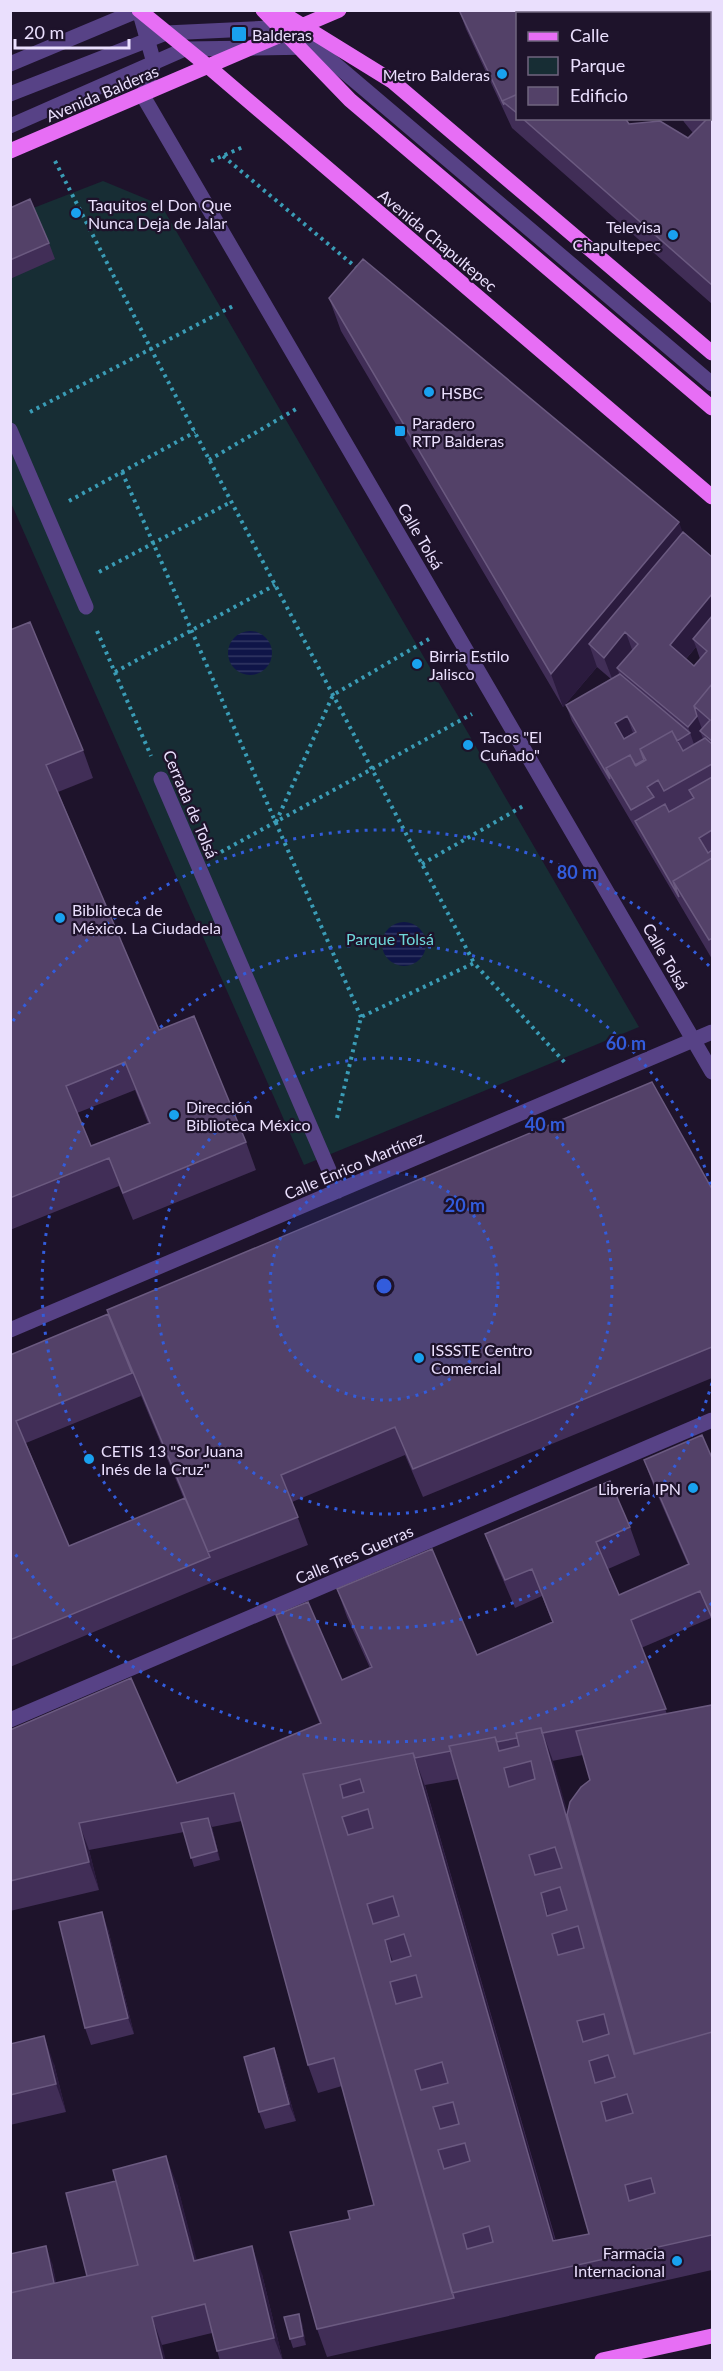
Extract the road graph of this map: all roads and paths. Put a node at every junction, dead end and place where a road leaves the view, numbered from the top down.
1 (139, 10) edge
2 (262, 10) edge
3 (277, 10) edge
4 (339, 10) edge
5 (303, 26) junction
6 (283, 31) junction
7 (166, 33) junction
8 (148, 41) junction
9 (255, 48) junction
10 (298, 48) junction
11 (185, 49) junction
12 (154, 63) junction
13 (10, 64) edge
14 (210, 68) junction
15 (10, 93) edge
16 (143, 96) junction
17 (10, 126) edge
18 (44, 137) junction
19 (243, 147) dead end
20 (10, 151) edge
21 (223, 156) junction
22 (205, 164) dead end
23 (359, 270) edge
24 (258, 294) junction
25 (151, 349) junction
26 (712, 353) edge
27 (712, 384) edge
28 (318, 396) junction
29 (712, 408) edge
30 (21, 417) dead end
31 (10, 430) edge
32 (195, 432) junction
33 (209, 460) junction
34 (122, 472) junction
35 (712, 497) edge
36 (231, 502) junction
37 (46, 514) junction
38 (153, 543) junction
39 (77, 584) junction
40 (275, 585) junction
41 (86, 607) joint
42 (452, 625) junction
43 (192, 631) junction
44 (115, 672) junction
45 (333, 695) junction
46 (496, 701) junction
47 (372, 769) junction
48 (160, 779) joint
49 (549, 792) junction
50 (276, 823) junction
51 (422, 864) junction
52 (198, 865) junction
53 (474, 963) junction
54 (361, 1017) junction
55 (712, 1032) edge
56 (694, 1040) junction
57 (712, 1072) edge
58 (586, 1086) junction
59 (337, 1119) dead end
60 (338, 1191) junction
61 (10, 1330) edge
62 (712, 1420) edge
63 (10, 1720) edge
64 (712, 2336) edge
65 (651, 2355) edge
66 (602, 2361) edge

1 - 7 main road, Avenida Chapultepec
1 - 8 street
1 - 13 street
2 - 6 main road
3 - 5 main road
4 - 5 main road
5 - 6 street
5 - 26 main road
6 - 7 street
6 - 9 main road, Avenida Balderas
6 - 10 main road
7 - 8 street
7 - 11 main road, Avenida Chapultepec
8 - 12 street
8 - 15 street
9 - 10 street
9 - 11 street
9 - 14 main road, Avenida Balderas
10 - 27 street
10 - 29 main road
11 - 12 street
11 - 14 main road, Avenida Chapultepec
12 - 16 street
12 - 17 street
14 - 16 main road, Avenida Balderas
14 - 35 main road, Avenida Chapultepec
16 - 18 main road, Avenida Balderas
16 - 24 street, Calle Tolsá
18 - 20 main road, Avenida Balderas
18 - 25 path
19 - 21 path
21 - 22 path
21 - 23 path
24 - 25 path
24 - 28 street, Calle Tolsá
25 - 30 path
25 - 32 path
28 - 33 path
28 - 42 street, Calle Tolsá
31 - 37 street
32 - 33 path
32 - 34 path
33 - 36 path
34 - 37 path
34 - 38 path
36 - 38 path
36 - 40 path
37 - 39 street
38 - 39 path
38 - 43 path
39 - 41 street
40 - 43 path
40 - 45 path
41 - 44 path, Cerrada de Tolsá
42 - 45 path
42 - 46 street, Calle Tolsá
43 - 44 path
43 - 50 path
44 - 48 path, Cerrada de Tolsá
45 - 47 path
45 - 50 path
46 - 47 path
46 - 49 street, Calle Tolsá
47 - 50 path
47 - 51 path
48 - 52 street, Cerrada de Tolsá
49 - 51 path
49 - 56 street, Calle Tolsá
50 - 52 path
50 - 54 path
51 - 53 path
52 - 60 street, Cerrada de Tolsá
53 - 54 path
53 - 58 path
54 - 59 path
55 - 56 street, Calle Enrico Martínez
56 - 57 street, Calle Tolsá
56 - 58 street, Calle Enrico Martínez
58 - 60 street, Calle Enrico Martínez
60 - 61 street, Calle Enrico Martínez
62 - 63 street, Calle Tres Guerras
64 - 65 main road
65 - 66 main road

